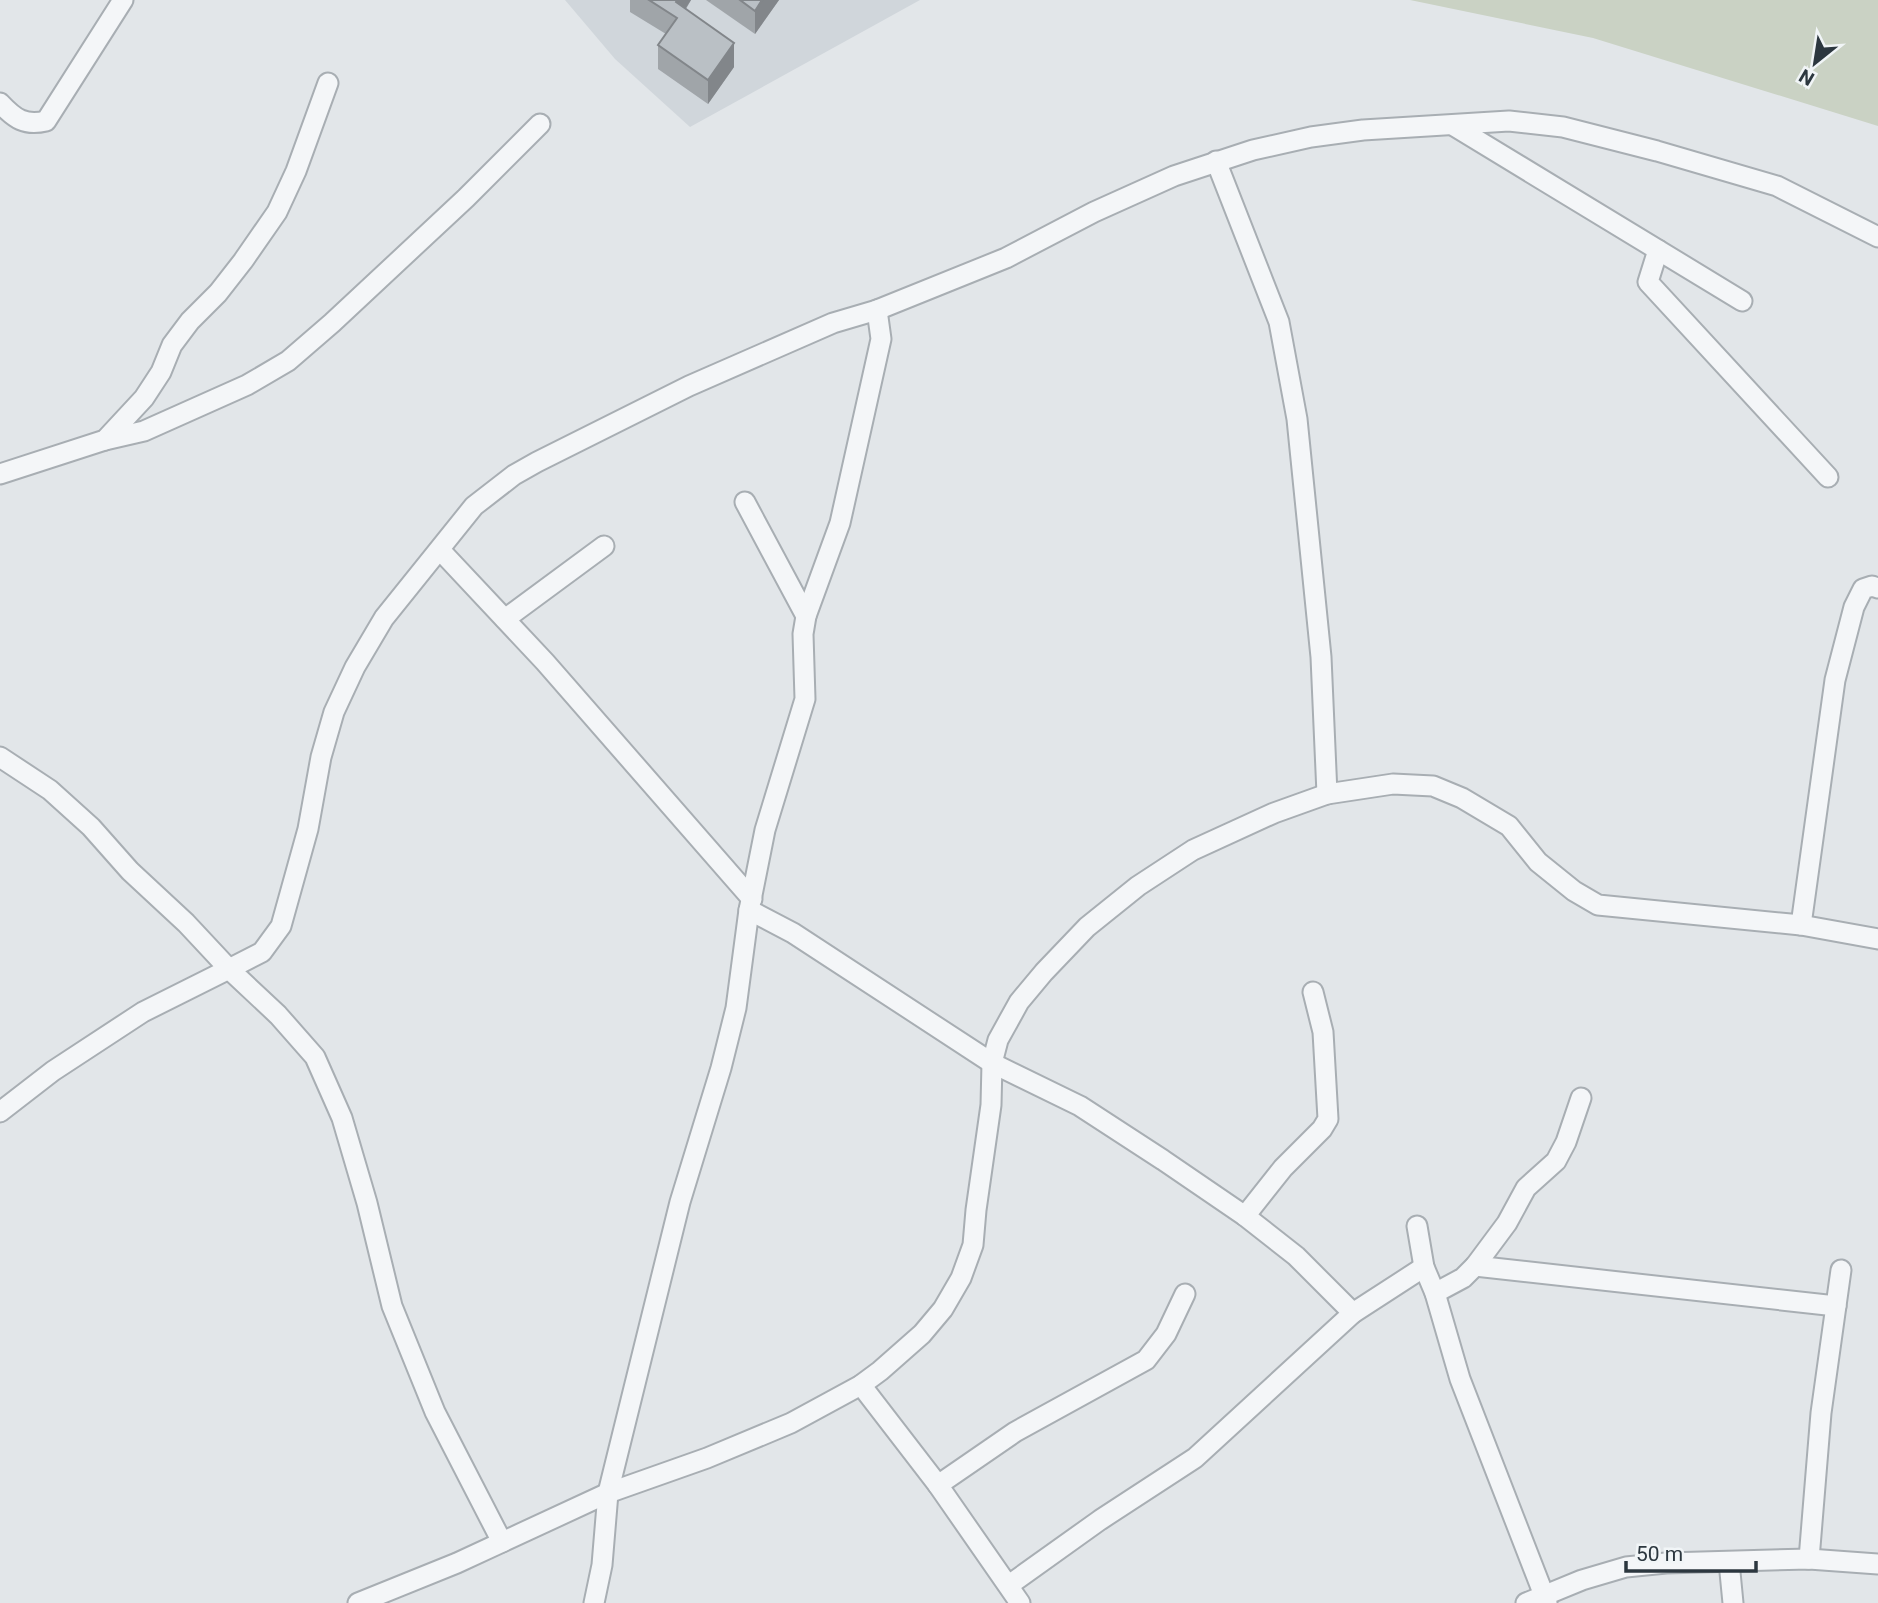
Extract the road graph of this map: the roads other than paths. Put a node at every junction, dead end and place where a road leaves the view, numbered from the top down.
1 (123, 0) edge
2 (328, 83) dead end
3 (0, 103) edge
4 (540, 124) dead end
5 (1454, 126) junction
6 (1216, 161) junction
7 (1878, 237) edge
8 (1658, 250) junction
9 (1742, 301) dead end
10 (877, 310) junction
11 (105, 440) junction
12 (0, 474) edge
13 (1828, 477) dead end
14 (745, 502) dead end
15 (604, 547) dead end
16 (440, 550) junction
17 (1878, 588) edge
18 (806, 615) junction
19 (505, 619) junction
20 (0, 757) edge
21 (1327, 794) junction
22 (751, 904) junction
23 (1801, 925) junction
24 (1878, 939) edge
25 (229, 969) junction
26 (1313, 992) dead end
27 (992, 1063) junction
28 (1581, 1098) dead end
29 (0, 1112) edge
30 (1245, 1216) junction
31 (1417, 1226) dead end
32 (1475, 1266) junction
33 (1424, 1267) junction
34 (1841, 1270) dead end
35 (1435, 1293) junction
36 (1185, 1294) dead end
37 (1836, 1306) junction
38 (1353, 1313) junction
39 (861, 1385) junction
40 (938, 1485) junction
41 (608, 1493) junction
42 (502, 1542) junction
43 (1809, 1559) junction
44 (1728, 1562) junction
45 (1878, 1564) edge
46 (1010, 1585) junction
47 (1539, 1600) edge
48 (358, 1603) edge
49 (594, 1603) edge
50 (1020, 1603) edge
51 (1733, 1603) edge

1 - 3 street
2 - 11 street
4 - 11 street
5 - 6 street
5 - 7 street
5 - 8 street
6 - 10 street
6 - 21 street
8 - 9 street
8 - 13 street
10 - 16 street
10 - 18 street
11 - 12 street
14 - 18 street
15 - 19 street
16 - 19 street
16 - 25 street
17 - 23 street
18 - 22 street
19 - 22 street
20 - 25 street
21 - 23 street
21 - 27 street
22 - 27 street
22 - 41 street
23 - 24 street
25 - 29 street
25 - 42 street
26 - 30 street
27 - 30 street
27 - 39 street
28 - 32 street
30 - 38 street
31 - 33 street
32 - 35 street
32 - 37 street
33 - 35 street
33 - 38 street
34 - 37 street
35 - 47 street
36 - 40 street
37 - 43 street
38 - 46 street
39 - 40 street
39 - 41 street
40 - 46 street
41 - 42 street
41 - 49 street
42 - 48 street
43 - 44 street
43 - 45 street
44 - 47 street
44 - 51 street
46 - 50 street

